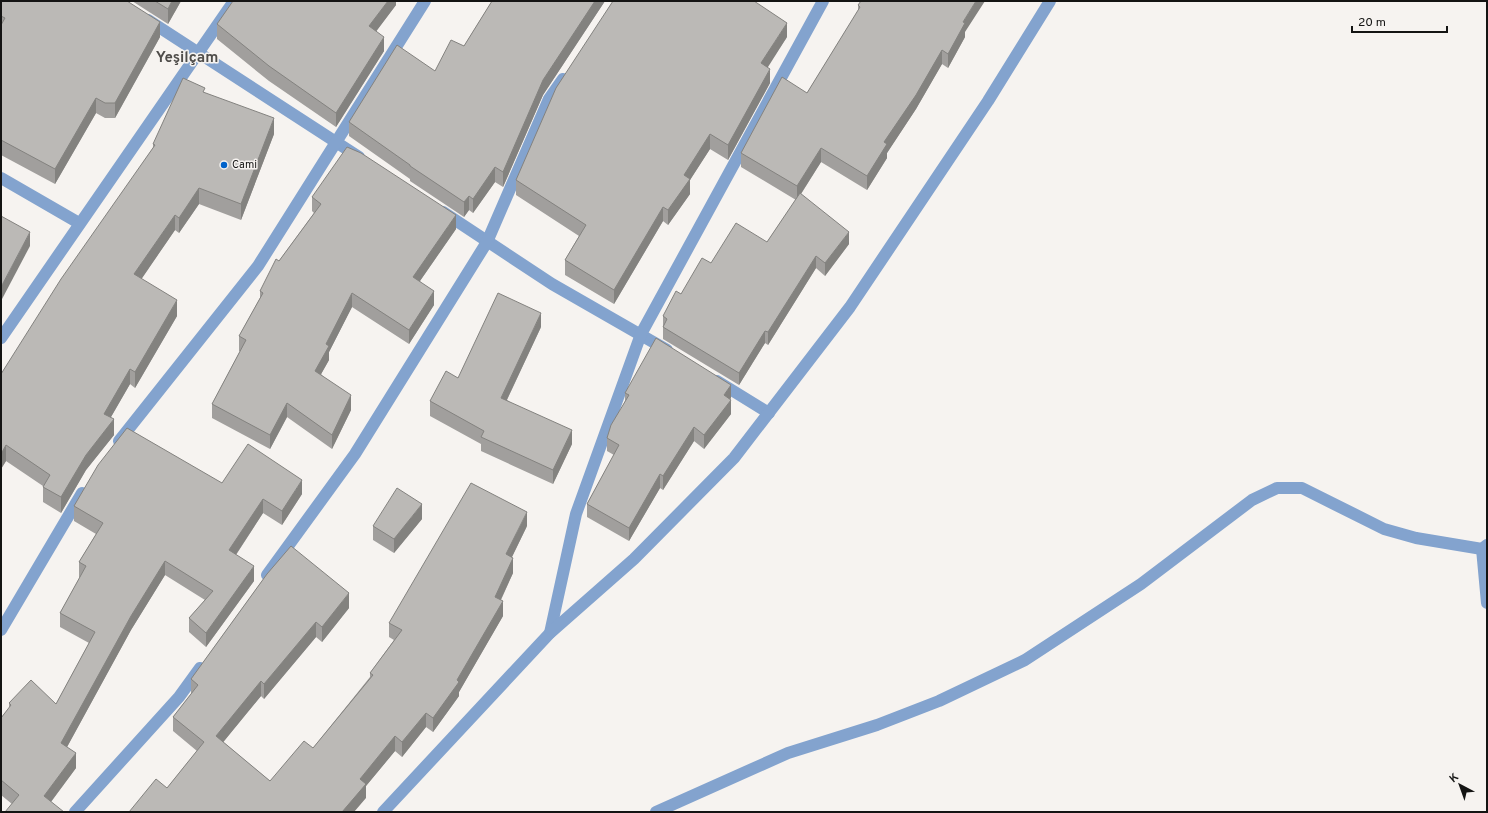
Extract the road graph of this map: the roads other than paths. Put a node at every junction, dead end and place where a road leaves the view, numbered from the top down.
1 (234, 1) edge
2 (425, 1) edge
3 (823, 1) edge
4 (1047, 2) edge
5 (137, 13) edge
6 (199, 53) junction
7 (571, 66) edge
8 (337, 142) junction
9 (370, 164) edge
10 (1, 178) edge
11 (435, 207) edge
12 (79, 223) junction
13 (488, 242) junction
14 (641, 334) junction
15 (1, 338) edge
16 (675, 355) edge
17 (708, 376) edge
18 (769, 413) junction
19 (112, 450) edge
20 (88, 481) edge
21 (1484, 547) edge
22 (258, 588) edge
23 (1487, 603) edge
24 (1, 630) edge
25 (550, 633) junction
26 (207, 658) edge
27 (75, 812) edge
28 (383, 812) edge
29 (656, 812) edge

1 - 6 street
2 - 8 street
3 - 14 street
4 - 18 street
5 - 6 street
6 - 8 street
6 - 12 street
7 - 13 street
8 - 9 street
8 - 19 street
10 - 12 street
11 - 13 street
12 - 15 street
13 - 14 street
13 - 22 street
14 - 16 street
14 - 25 street
17 - 18 street
18 - 25 street
20 - 24 street
21 - 23 street
21 - 29 street
25 - 28 street
26 - 27 street

